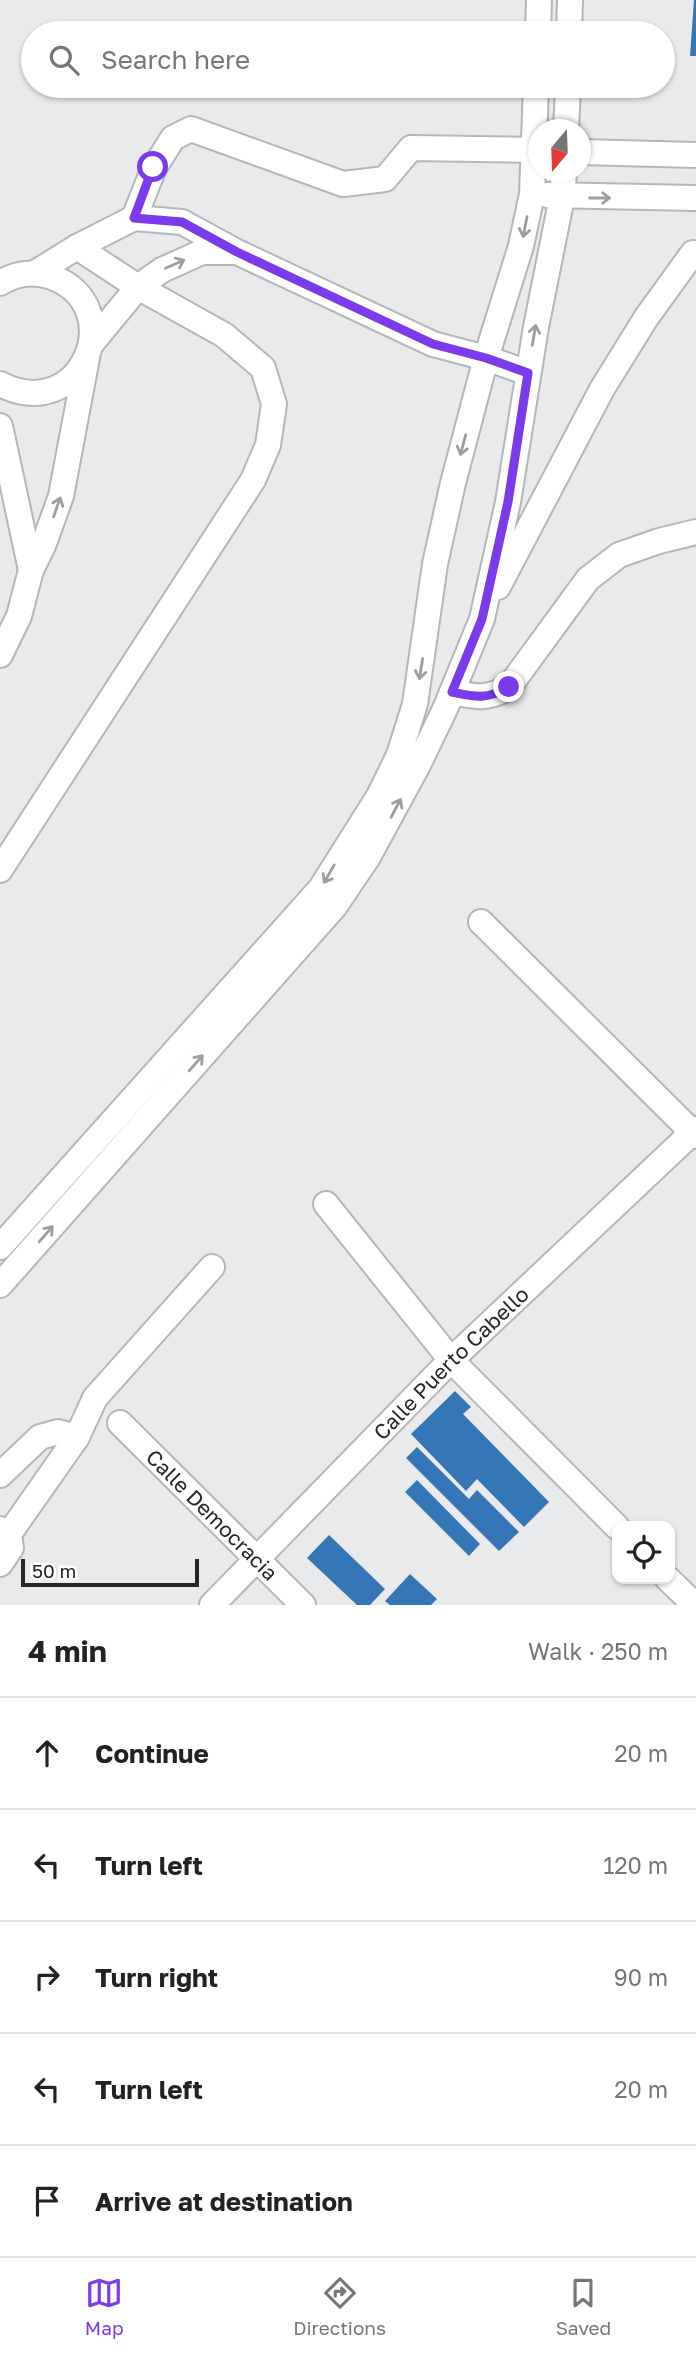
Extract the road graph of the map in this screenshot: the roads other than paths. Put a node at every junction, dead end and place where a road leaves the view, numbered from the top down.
1 (539, 0) edge
2 (570, 0) edge
3 (538, 21) edge
4 (569, 21) edge
5 (536, 98) edge
6 (567, 98) edge
7 (536, 119) edge
8 (566, 119) edge
9 (528, 150) edge
10 (591, 152) edge
11 (696, 155) edge
12 (533, 182) edge
13 (563, 182) edge
14 (532, 194) junction
15 (562, 197) junction
16 (696, 198) edge
17 (134, 218) junction
18 (77, 247) junction
19 (237, 252) junction
20 (693, 253) dead end
21 (14, 273) edge
22 (138, 287) junction
23 (89, 351) junction
24 (486, 358) junction
25 (528, 373) junction
26 (0, 384) edge
27 (0, 426) edge
28 (696, 532) edge
29 (31, 570) junction
30 (482, 619) junction
31 (0, 655) edge
32 (452, 692) junction
33 (0, 870) edge
34 (481, 922) dead end
35 (253, 981) junction
36 (695, 1133) edge
37 (326, 1204) dead end
38 (0, 1247) edge
39 (212, 1267) dead end
40 (0, 1285) edge
41 (451, 1360) junction
42 (120, 1423) dead end
43 (77, 1437) junction
44 (0, 1475) edge
45 (612, 1522) edge
46 (4, 1532) edge
47 (257, 1561) junction
48 (0, 1564) edge
49 (673, 1584) edge
50 (212, 1605) edge
51 (303, 1605) edge
52 (695, 1605) edge

1 - 3 street
2 - 4 street
5 - 7 street
6 - 8 street
9 - 17 street
10 - 11 street
12 - 14 street
13 - 15 street
14 - 15 street
14 -> 24 street
15 -> 16 street
25 -> 15 street
17 - 18 street
17 - 19 street
18 - 21 street
18 - 22 street
22 -> 19 street
19 - 24 street
20 - 30 street
21 - 23 street
22 - 23 street
22 - 33 street
23 - 26 street
29 -> 23 street
24 - 25 street
24 -> 35 street
25 - 30 street
27 - 29 street
28 - 32 street
29 - 31 street
30 - 32 street
35 -> 32 street
34 - 36 street
35 - 38 street
40 -> 35 street
36 - 41 street, Calle Puerto Cabello
37 - 41 street
39 - 43 street
41 - 45 street
41 - 47 street, Calle Puerto Cabello
42 - 47 street, Calle Democracia
43 - 44 street
43 - 46 street
46 - 48 street
47 - 50 street, Calle Puerto Cabello
47 - 51 street, Calle Democracia
49 - 52 street

